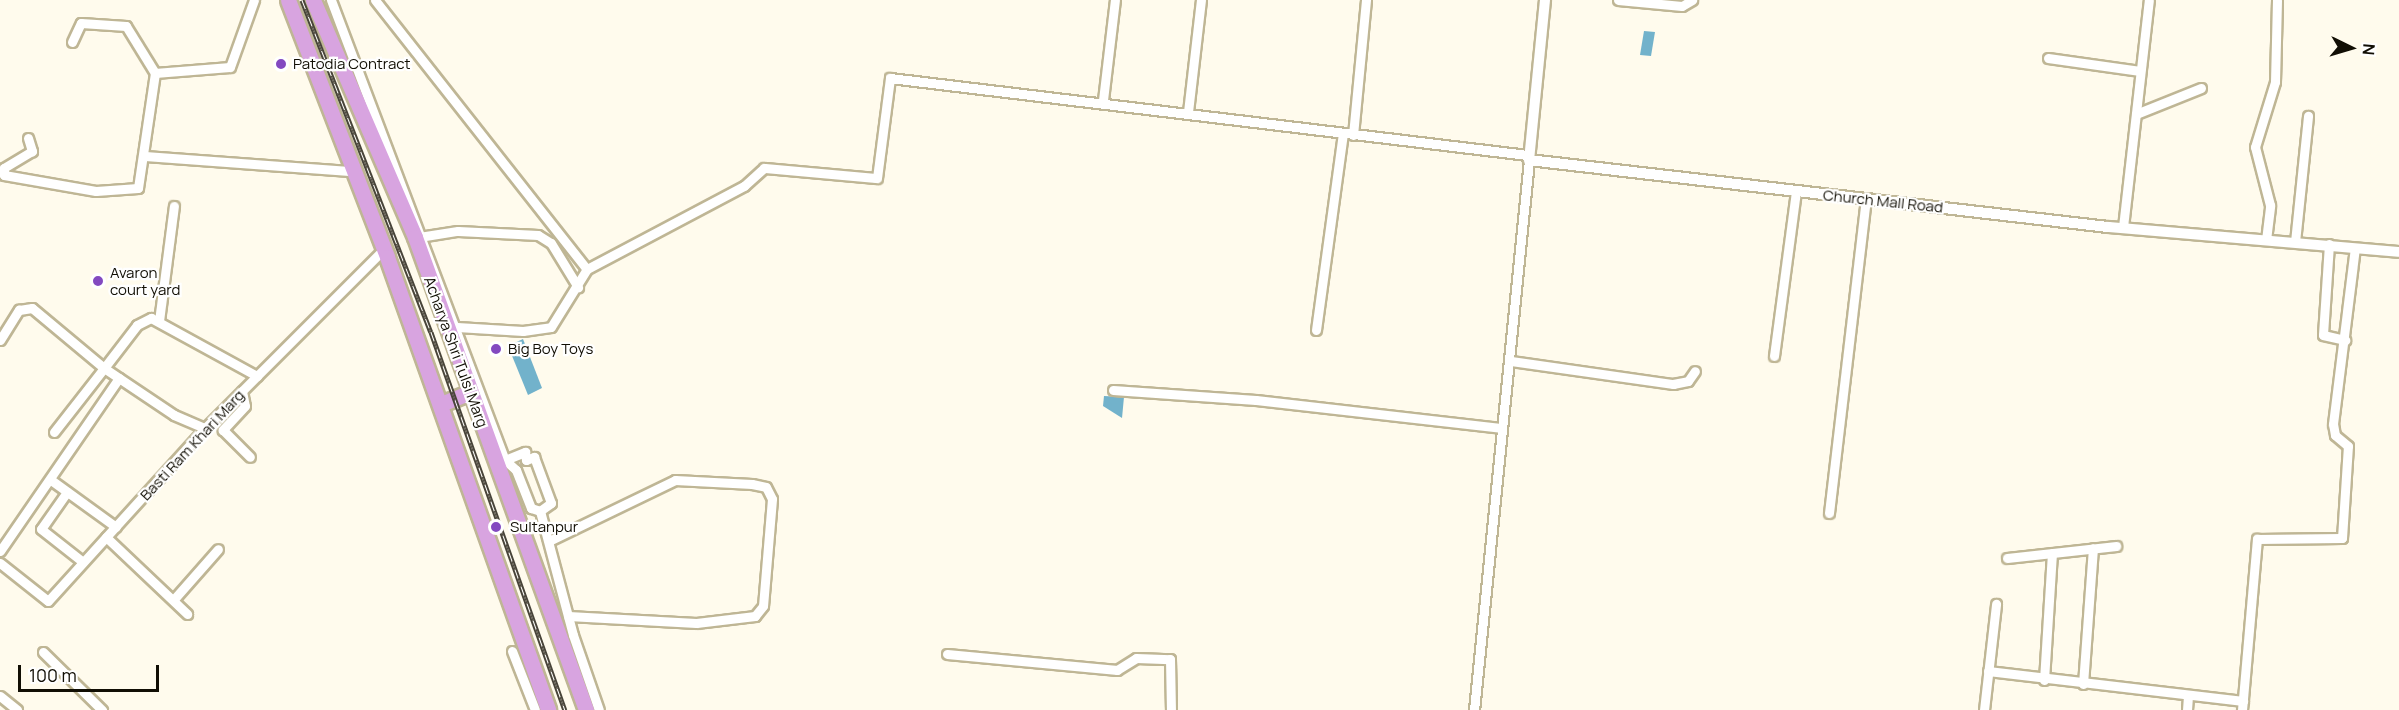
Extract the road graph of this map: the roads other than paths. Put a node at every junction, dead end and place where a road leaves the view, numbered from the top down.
1 (254, 0) edge
2 (288, 0) edge
3 (313, 0) edge
4 (331, 0) edge
5 (375, 0) edge
6 (1115, 0) edge
7 (1201, 0) edge
8 (1366, 0) edge
9 (1545, 0) edge
10 (1618, 0) edge
11 (1692, 0) edge
12 (2149, 0) edge
13 (2277, 0) edge
14 (72, 42) dead end
15 (2048, 58) dead end
16 (2140, 71) junction
17 (155, 73) junction
18 (2201, 88) dead end
19 (1103, 100) junction
20 (1188, 112) junction
21 (2136, 114) junction
22 (2308, 116) dead end
23 (1348, 134) junction
24 (28, 138) dead end
25 (146, 156) junction
26 (1528, 157) junction
27 (351, 171) junction
28 (1796, 192) junction
29 (1866, 199) junction
30 (174, 206) dead end
31 (2123, 228) junction
32 (419, 237) junction
33 (2266, 240) junction
34 (2295, 242) junction
35 (2329, 244) junction
36 (2355, 248) junction
37 (384, 249) junction
38 (2399, 252) edge
39 (587, 269) junction
40 (578, 287) junction
41 (159, 321) junction
42 (457, 327) junction
43 (1316, 330) dead end
44 (0, 340) edge
45 (2345, 340) junction
46 (1774, 356) dead end
47 (1511, 361) junction
48 (104, 368) junction
49 (1695, 371) dead end
50 (257, 376) junction
51 (119, 378) junction
52 (1113, 390) dead end
53 (242, 391) junction
54 (470, 392) junction
55 (441, 404) junction
56 (205, 428) junction
57 (1500, 428) junction
58 (54, 432) dead end
59 (250, 457) dead end
60 (505, 459) junction
61 (51, 480) junction
62 (67, 492) junction
63 (540, 511) junction
64 (1829, 513) dead end
65 (116, 527) junction
66 (106, 537) junction
67 (551, 540) junction
68 (2116, 546) dead end
69 (2093, 548) junction
70 (218, 549) dead end
71 (0, 551) edge
72 (2052, 553) junction
73 (2007, 558) dead end
74 (83, 562) junction
75 (0, 563) edge
76 (175, 598) junction
77 (1996, 604) dead end
78 (187, 614) dead end
79 (568, 616) junction
80 (512, 651) dead end
81 (43, 652) dead end
82 (947, 654) dead end
83 (1988, 671) junction
84 (2044, 680) junction
85 (2084, 684) junction
86 (2188, 695) junction
87 (0, 696) edge
88 (2242, 705) edge
89 (17, 710) edge
90 (102, 710) edge
91 (535, 710) edge
92 (548, 710) edge
93 (586, 710) edge
94 (599, 710) edge
95 (1171, 710) edge
96 (1474, 710) edge
97 (1984, 710) edge
98 (2187, 710) edge

1 - 17 street
2 - 27 highway
3 - 32 highway, Acharya Shri Tulsi Marg
4 - 32 street
5 - 39 street
6 - 19 street
7 - 20 street
8 - 23 street
9 - 26 street
10 - 11 street
12 - 16 street
13 - 33 street
14 - 17 street
15 - 16 street
16 - 21 street
17 - 25 street
18 - 21 street
19 - 20 street
19 - 39 street
20 - 23 street
21 - 31 street
22 - 34 street
23 - 26 street
23 - 43 street
24 - 25 street
25 - 27 street
26 - 28 street, Church Mall Road
26 - 47 street
27 - 37 highway
28 - 29 street, Church Mall Road
28 - 46 street
29 - 31 street, Church Mall Road
29 - 64 street
30 - 41 street
31 - 33 street, Church Mall Road
32 - 40 street
32 - 42 street
32 - 54 highway, Acharya Shri Tulsi Marg
33 - 34 street, Church Mall Road
34 - 35 street, Church Mall Road
35 - 36 street, Church Mall Road
35 - 45 street
36 - 38 street, Church Mall Road
36 - 45 street
37 - 50 street, Basti Ram Khari Marg
37 - 55 highway
39 - 40 street
40 - 42 street
41 - 48 street
41 - 50 street
42 - 60 street
44 - 48 street
45 - 88 street
47 - 49 street
47 - 57 street
48 - 51 street
48 - 58 street
50 - 53 street, Basti Ram Khari Marg
51 - 56 street
51 - 61 street
52 - 57 street
53 - 56 street, Basti Ram Khari Marg
53 - 59 street
54 - 55 highway
54 - 93 highway, Acharya Shri Tulsi Marg
55 - 92 highway
56 - 65 street, Basti Ram Khari Marg
57 - 96 street
60 - 63 street
60 - 63 street
61 - 62 street
61 - 71 street
62 - 65 street
62 - 74 street
63 - 67 street
65 - 66 street, Basti Ram Khari Marg
66 - 74 street, Basti Ram Khari Marg
66 - 76 street
67 - 79 street
67 - 79 street
68 - 69 street
69 - 72 street
69 - 85 street
70 - 76 street
72 - 73 street
72 - 84 street
74 - 75 street, Basti Ram Khari Marg
76 - 78 street
77 - 83 street
79 - 94 street
80 - 91 street
81 - 90 street
82 - 95 street
83 - 84 street
83 - 97 street
84 - 85 street
85 - 86 street
86 - 88 street
86 - 98 street
87 - 89 street

